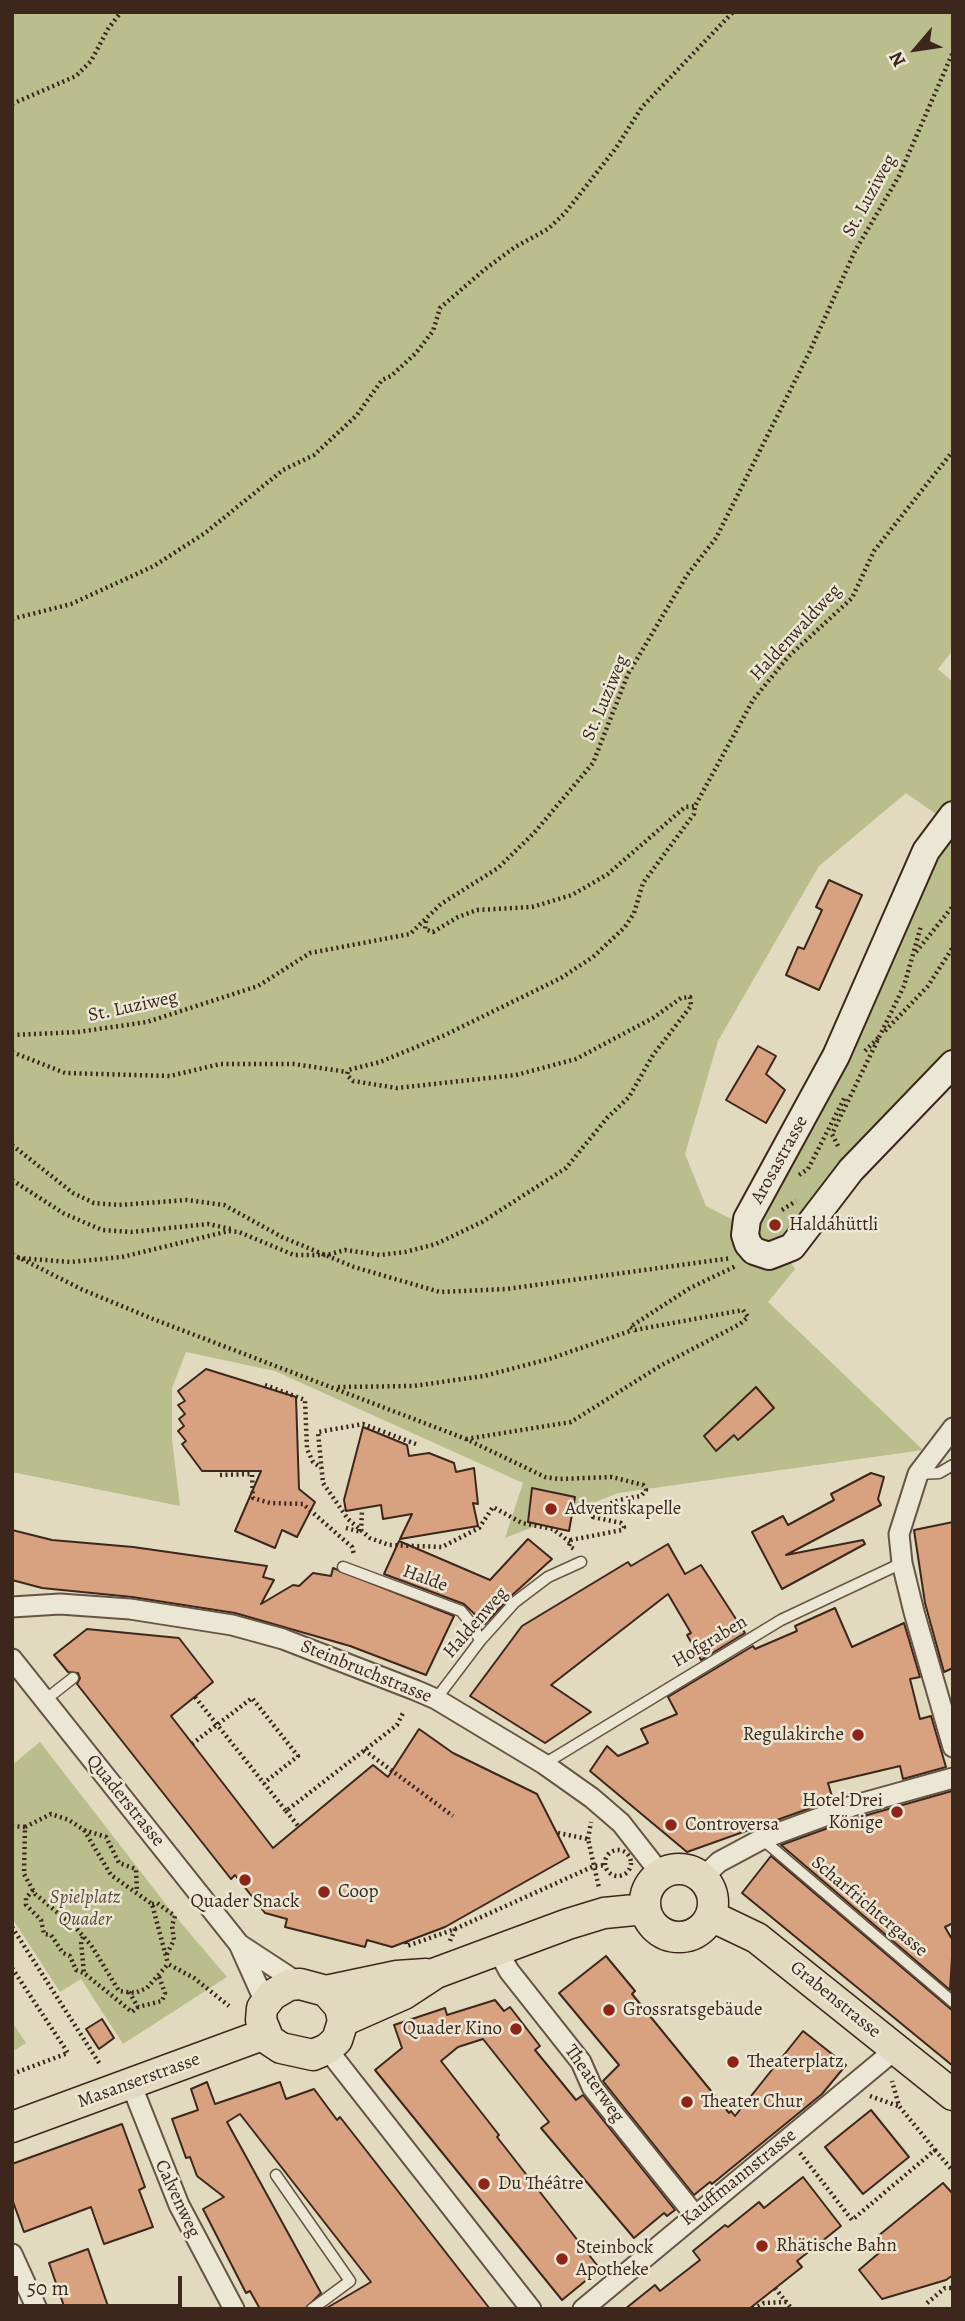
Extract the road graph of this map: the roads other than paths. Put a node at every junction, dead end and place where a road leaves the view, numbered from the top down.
1 (953, 815) edge
2 (953, 1064) edge
3 (953, 1428) edge
4 (953, 1465) edge
5 (918, 1474) junction
6 (346, 1562) road end
7 (581, 1562) road end
8 (902, 1563) junction
9 (12, 1607) edge
10 (480, 1641) junction
11 (12, 1659) edge
12 (73, 1678) dead end
13 (436, 1699) junction
14 (45, 1700) junction
15 (953, 1747) edge
16 (544, 1764) junction
17 (953, 1778) edge
18 (762, 1839) junction
19 (661, 1874) junction
20 (702, 1878) junction
21 (645, 1909) junction
22 (711, 1916) junction
23 (239, 1944) junction
24 (498, 1951) junction
25 (436, 1973) junction
26 (313, 1988) junction
27 (265, 2002) junction
28 (953, 2002) edge
29 (343, 2021) junction
30 (265, 2034) junction
31 (327, 2049) junction
32 (896, 2049) junction
33 (131, 2084) junction
34 (953, 2095) edge
35 (12, 2127) edge
36 (276, 2175) dead end
37 (694, 2214) junction
38 (12, 2254) edge
39 (37, 2309) edge
40 (234, 2309) edge
41 (312, 2309) edge
42 (531, 2309) edge
43 (583, 2309) edge

1 - 2 main road, Arosastrasse
3 - 5 street
4 - 5 lane
5 - 8 street
6 - 10 lane, Halde
7 - 10 lane, Haldenweg
8 - 15 street
8 - 16 lane, Hofgraben
9 - 13 street, Steinbruchstrasse
10 - 13 lane, Haldenweg
11 - 14 street, Quaderstrasse
12 - 14 lane
13 - 16 street, Steinbruchstrasse
14 - 23 street, Quaderstrasse
16 - 19 street, Steinbruchstrasse
17 - 18 street
18 - 20 street
18 - 28 lane, Scharfrichtergasse
19 - 20 main road
19 - 21 main road
20 - 22 main road
21 - 22 main road
21 - 24 main road
22 - 32 main road, Grabenstrasse
23 - 26 street, Quaderstrasse
23 - 27 street, Quaderstrasse
24 - 25 main road
24 - 37 street, Theaterweg
25 - 26 main road
25 - 29 main road
26 - 27 main road
26 - 29 main road
27 - 30 main road
29 - 31 main road
30 - 31 main road
30 - 33 main road, Masanserstrasse
31 - 42 street
32 - 34 main road, Grabenstrasse
32 - 37 street, Kauffmannstrasse
33 - 35 main road, Masanserstrasse
33 - 40 street, Calvenweg
36 - 41 lane
37 - 43 street, Kauffmannstrasse
38 - 39 street

